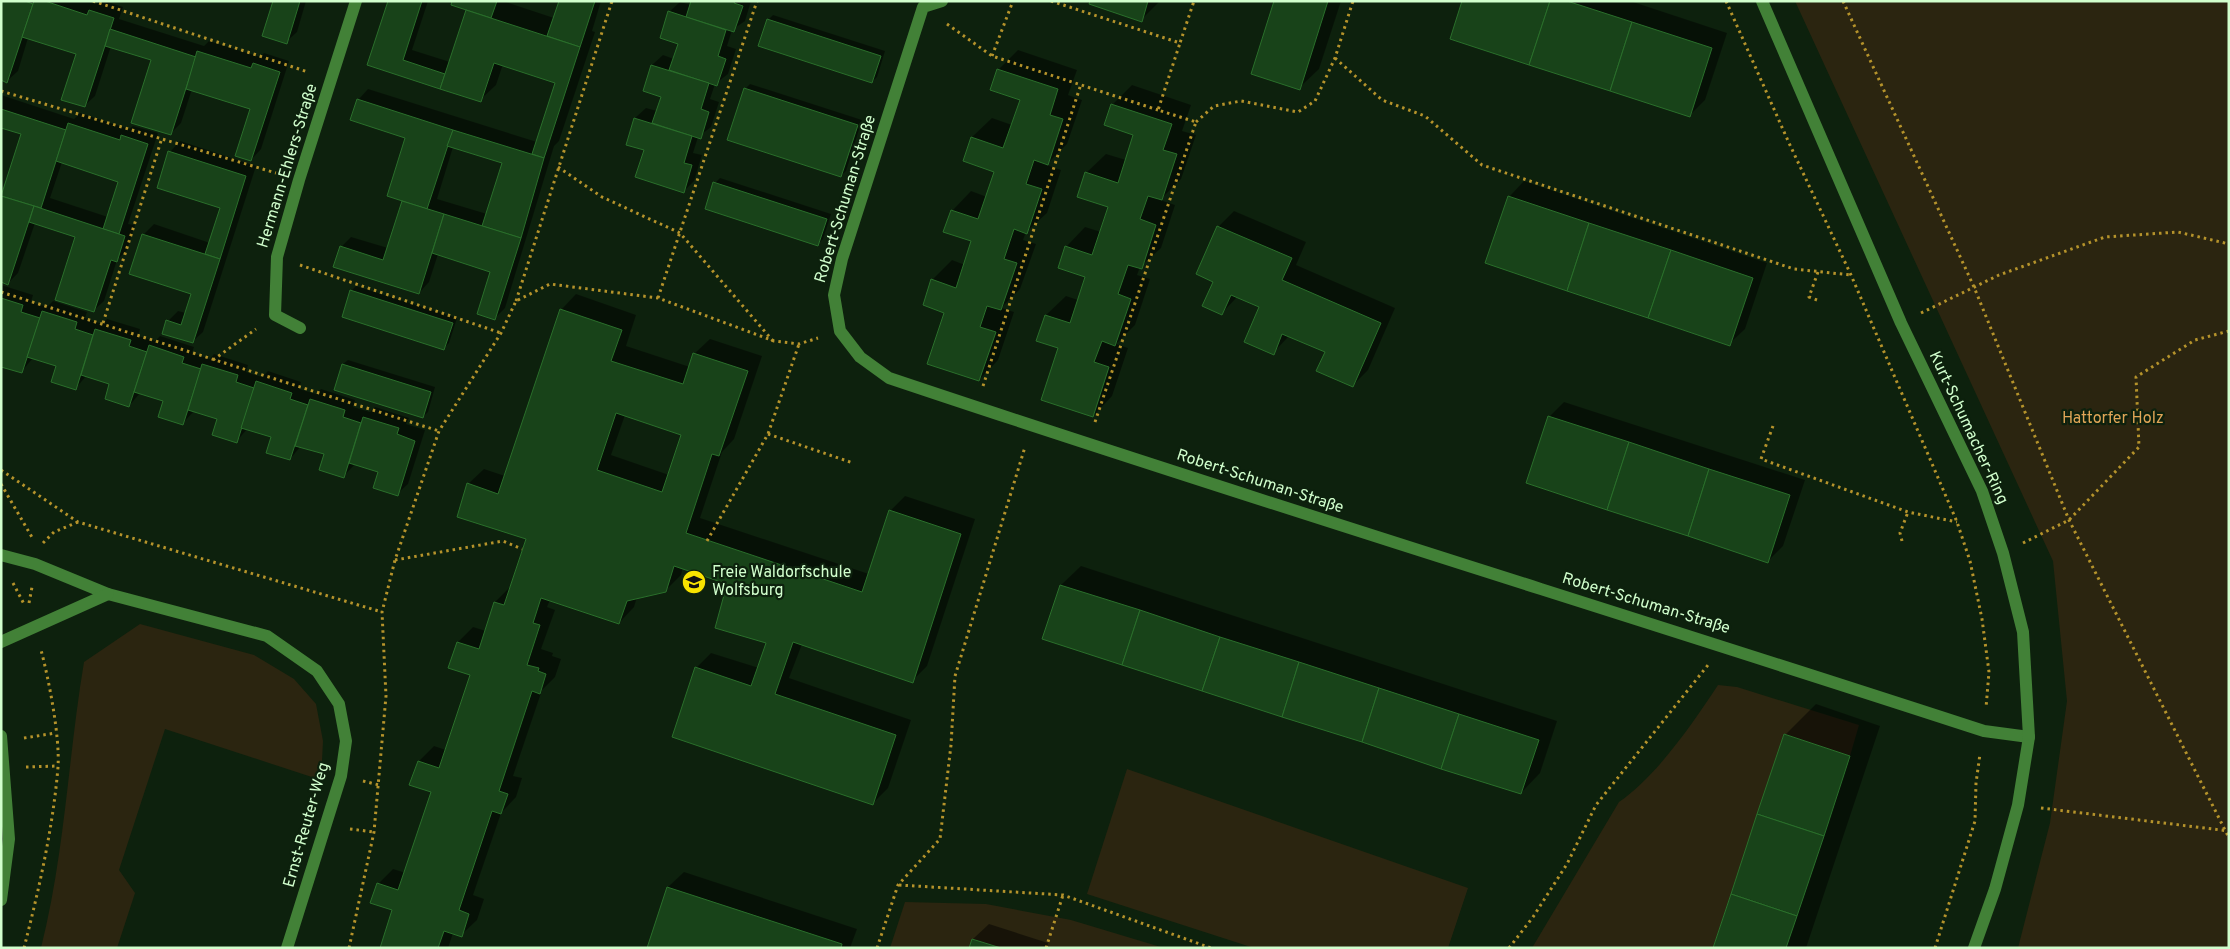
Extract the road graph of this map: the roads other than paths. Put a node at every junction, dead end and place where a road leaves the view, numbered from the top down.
1 (356, 1) edge
2 (942, 1) edge
3 (1762, 1) edge
4 (300, 328) dead end
5 (1, 554) edge
6 (108, 594) junction
7 (1, 642) edge
8 (2029, 737) junction
9 (2, 739) edge
10 (1, 900) edge
11 (287, 948) edge
12 (1974, 948) edge

1 - 4 street, Hermann-Ehlers-Straße
2 - 8 street, Robert-Schuman-Straße
3 - 8 street, Kurt-Schumacher-Ring
5 - 6 street, Ernst-Reuter-Weg
6 - 7 street
6 - 11 street, Ernst-Reuter-Weg
8 - 12 street, Kurt-Schumacher-Ring
9 - 10 street

